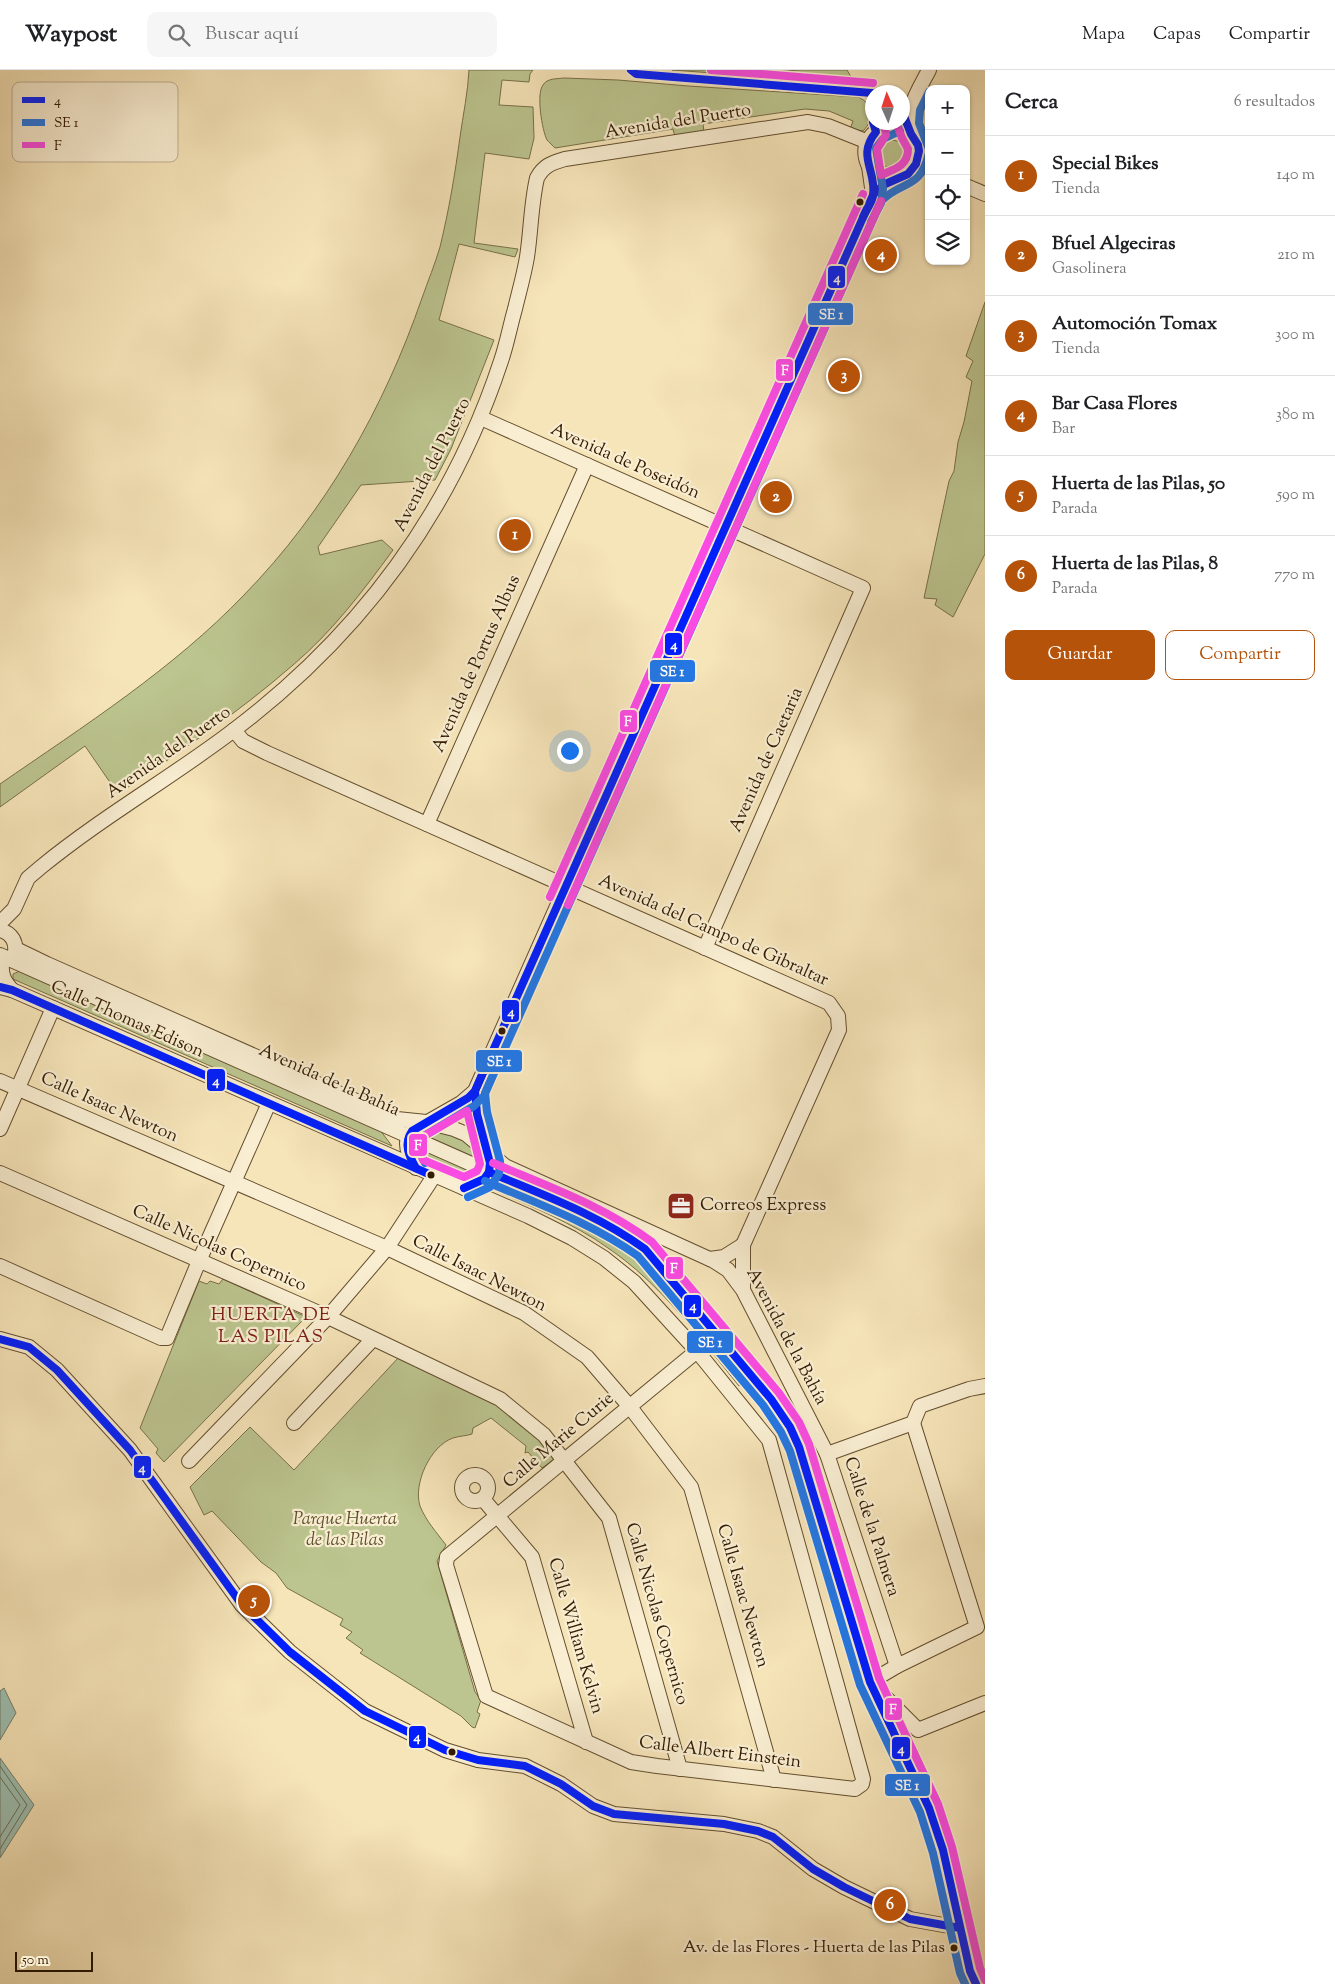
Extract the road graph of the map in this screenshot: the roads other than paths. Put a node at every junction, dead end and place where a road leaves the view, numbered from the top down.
1 (929, 70) edge
2 (910, 104) edge
3 (910, 129) edge
4 (880, 130) edge
5 (904, 130) edge
6 (911, 134) junction
7 (868, 142) junction
8 (869, 166) junction
9 (922, 167) edge
10 (896, 179) junction
11 (970, 188) edge
12 (985, 194) edge
13 (873, 195) junction
14 (481, 418) junction
15 (586, 465) junction
16 (726, 528) junction
17 (864, 588) joint
18 (234, 730) junction
19 (427, 824) junction
20 (566, 886) junction
21 (14, 909) junction
22 (0, 923) edge
23 (0, 930) edge
24 (705, 948) junction
25 (7, 956) edge
26 (6, 989) edge
27 (53, 1008) junction
28 (0, 1081) edge
29 (18, 1089) junction
30 (475, 1091) junction
31 (269, 1103) junction
32 (452, 1107) junction
33 (396, 1119) junction
34 (426, 1122) junction
35 (0, 1130) edge
36 (408, 1136) junction
37 (489, 1154) junction
38 (416, 1168) junction
39 (489, 1172) junction
40 (0, 1173) edge
41 (434, 1176) junction
42 (233, 1183) junction
43 (464, 1188) junction
44 (744, 1245) junction
45 (386, 1248) junction
46 (710, 1259) junction
47 (198, 1261) junction
48 (0, 1266) edge
49 (743, 1290) junction
50 (328, 1317) junction
51 (373, 1338) junction
52 (0, 1339) edge
53 (697, 1351) junction
54 (985, 1386) edge
55 (630, 1407) junction
56 (294, 1423) dead end
57 (913, 1423) junction
58 (827, 1454) junction
59 (189, 1461) dead end
60 (565, 1461) junction
61 (483, 1499) dead end
62 (497, 1516) junction
63 (446, 1560) joint
64 (897, 1666) junction
65 (870, 1682) junction
66 (985, 1703) edge
67 (586, 1742) junction
68 (680, 1769) junction
69 (774, 1780) junction
70 (862, 1784) joint
71 (960, 1928) junction
72 (976, 1984) edge

1 - 2 street
3 - 6 street
4 - 7 street
5 - 6 street
6 - 9 street
7 - 8 street
7 - 14 street, Avenida del Puerto
8 - 10 street
8 - 13 street
9 - 10 street
10 - 13 street
11 - 12 street
13 - 16 street
14 - 15 street, Avenida de Poseidón
14 - 18 street, Avenida del Puerto
15 - 16 street, Avenida de Poseidón
15 - 19 street, Avenida de Portus Albus
16 - 17 street, Avenida de Poseidón
16 - 20 street
17 - 24 street, Avenida de Caetaria
18 - 19 street, Avenida del Campo de Gibraltar
18 - 21 street, Avenida del Puerto
19 - 20 street, Avenida del Campo de Gibraltar
20 - 24 street, Avenida del Campo de Gibraltar
20 - 30 street
21 - 22 street
21 - 25 street
23 - 25 street
24 - 44 street, Avenida del Campo de Gibraltar
25 - 26 street, Calle Thomas Edison
25 - 33 street, Avenida de la Bahía
25 - 36 street, Avenida de la Bahía
26 - 27 street, Calle Thomas Edison
27 - 29 street
27 - 31 street, Calle Thomas Edison
28 - 29 street, Calle Isaac Newton
29 - 35 street
29 - 42 street, Calle Isaac Newton
30 - 32 street
30 - 37 street
31 - 38 street, Calle Thomas Edison
31 - 42 street
32 - 33 street
32 - 34 street
33 - 34 street, Avenida de la Bahía
34 - 36 street
34 - 37 street, Avenida de la Bahía
36 - 38 street
36 - 39 street, Avenida de la Bahía
37 - 39 street
37 - 46 street, Avenida de la Bahía
38 - 41 street, Calle Thomas Edison
39 - 43 street
39 - 65 street, Avenida de la Bahía
40 - 47 street, Calle Nicolas Copernico
41 - 43 street, Calle Thomas Edison
41 - 45 street
42 - 45 street, Calle Isaac Newton
42 - 47 street
43 - 53 street, Calle Thomas Edison
44 - 46 street
44 - 49 street, Avenida del Campo de Gibraltar
45 - 50 street
45 - 55 street, Calle Isaac Newton
46 - 49 street, Avenida de la Bahía
47 - 48 street
47 - 50 street, Calle Nicolas Copernico
49 - 58 street, Avenida de la Bahía
50 - 51 street, Calle Nicolas Copernico
50 - 59 street
51 - 56 street
51 - 60 street, Calle Nicolas Copernico
52 - 71 street
53 - 55 street, Calle Marie Curie
53 - 70 street, Calle Thomas Edison
54 - 57 street
55 - 60 street, Calle Marie Curie
55 - 69 street, Calle Isaac Newton
57 - 58 street, Calle de la Palmera
57 - 64 street
58 - 64 street, Calle de la Palmera
60 - 62 street, Calle Marie Curie
60 - 68 street, Calle Nicolas Copernico
61 - 62 street, Calle William Kelvin
62 - 63 street, Calle Marie Curie
62 - 67 street, Calle William Kelvin
63 - 67 street, Calle Albert Einstein
64 - 65 street
65 - 66 street
65 - 71 street, Avenida de la Bahía
67 - 68 street, Calle Albert Einstein
68 - 69 street, Calle Albert Einstein
69 - 70 street, Calle Albert Einstein
71 - 72 street, Avenida de la Bahía

